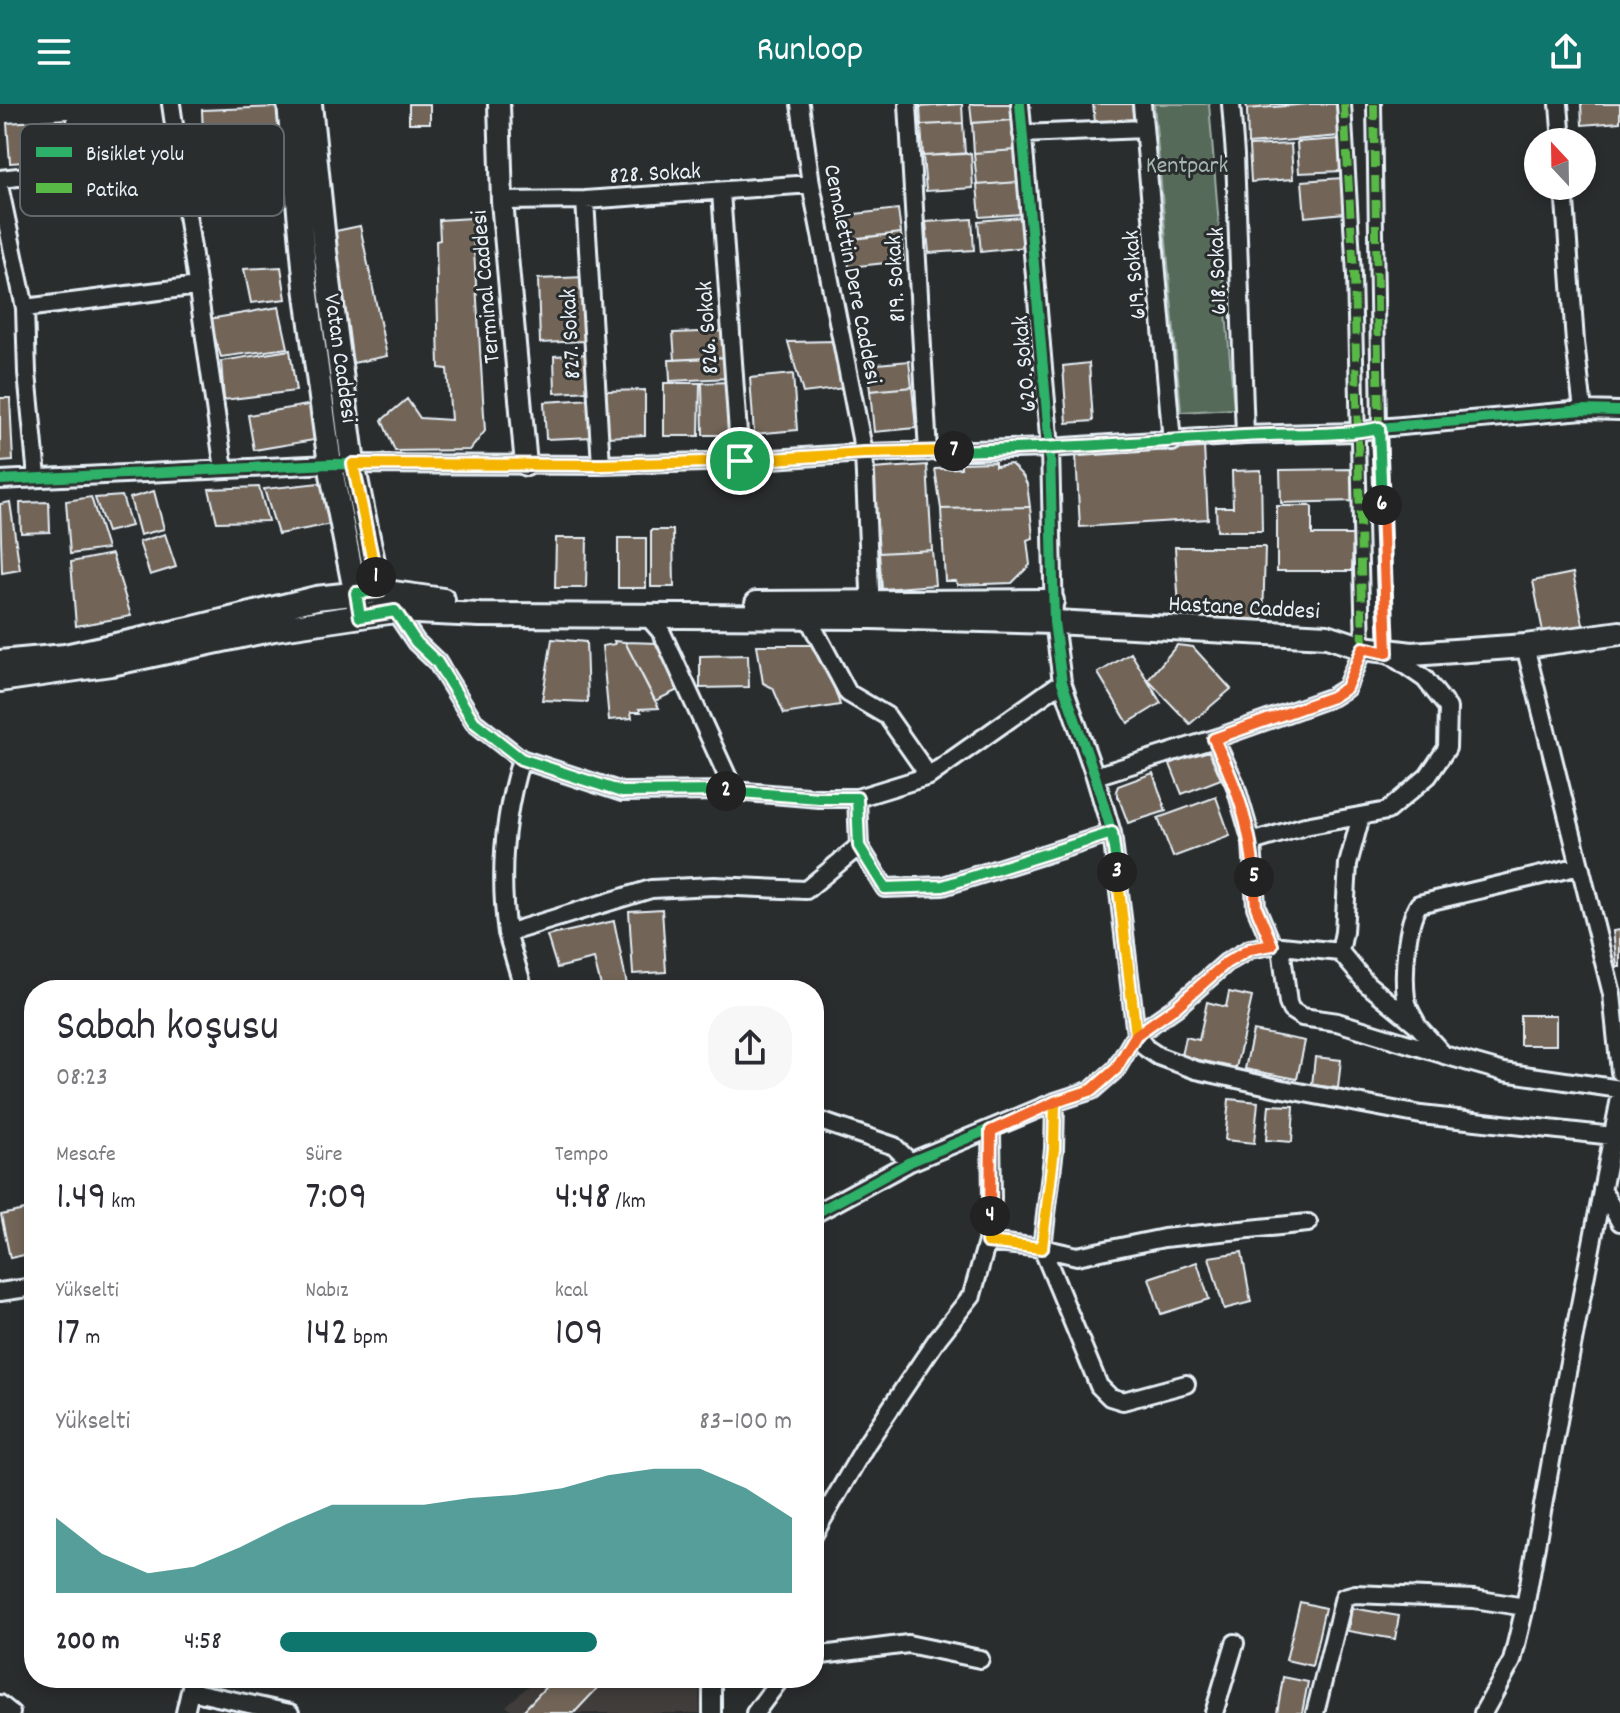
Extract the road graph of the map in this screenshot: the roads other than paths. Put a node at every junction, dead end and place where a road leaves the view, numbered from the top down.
1 (171, 104) edge
2 (289, 104) edge
3 (310, 104) edge
4 (499, 104) edge
5 (800, 104) edge
6 (908, 104) edge
7 (1020, 104) edge
8 (1142, 104) edge
9 (1231, 104) edge
10 (1344, 104) edge
11 (1374, 104) edge
12 (1559, 104) edge
13 (174, 124) edge
14 (1561, 128) edge
15 (1144, 129) junction
16 (1022, 134) junction
17 (20, 177) edge
18 (0, 179) edge
19 (811, 184) junction
20 (0, 190) edge
21 (721, 192) junction
22 (585, 200) junction
23 (1565, 200) edge
24 (502, 201) junction
25 (188, 216) edge
26 (198, 286) junction
27 (25, 308) junction
28 (1583, 410) junction
29 (1620, 411) edge
30 (1379, 428) junction
31 (1357, 432) junction
32 (1245, 435) junction
33 (1172, 442) junction
34 (1050, 448) junction
35 (928, 452) junction
36 (864, 453) junction
37 (740, 461) junction
38 (330, 464) junction
39 (353, 464) junction
40 (526, 465) junction
41 (601, 465) junction
42 (224, 469) junction
43 (37, 477) junction
44 (0, 480) edge
45 (379, 591) junction
46 (356, 593) junction
47 (871, 609) junction
48 (395, 611) junction
49 (1053, 611) junction
50 (360, 617) junction
51 (648, 617) junction
52 (808, 618) junction
53 (1620, 633) edge
54 (1525, 646) junction
55 (1363, 648) junction
56 (1387, 653) junction
57 (0, 662) edge
58 (0, 680) edge
59 (1062, 682) junction
60 (1214, 739) junction
61 (521, 759) junction
62 (929, 776) junction
63 (1095, 776) junction
64 (734, 791) junction
65 (857, 798) junction
66 (1361, 816) junction
67 (1112, 833) junction
68 (1252, 842) junction
69 (859, 846) junction
70 (1580, 866) junction
71 (507, 933) junction
72 (1276, 945) junction
73 (1340, 952) junction
74 (521, 980) edge
75 (1615, 985) edge
76 (1416, 1024) junction
77 (1136, 1035) junction
78 (1444, 1055) junction
79 (1620, 1072) edge
80 (1620, 1089) edge
81 (1620, 1098) edge
82 (1055, 1102) junction
83 (824, 1122) edge
84 (991, 1131) junction
85 (1613, 1136) junction
86 (910, 1162) junction
87 (1602, 1189) junction
88 (824, 1209) edge
89 (1620, 1222) edge
90 (1308, 1223) dead end
91 (987, 1242) junction
92 (1042, 1248) junction
93 (24, 1288) edge
94 (0, 1292) edge
95 (1186, 1384) dead end
96 (824, 1517) edge
97 (1525, 1607) junction
98 (1235, 1643) dead end
99 (824, 1655) edge
100 (980, 1659) dead end
101 (191, 1688) edge
102 (206, 1688) edge
103 (712, 1688) edge
104 (774, 1688) edge
105 (0, 1704) edge
106 (11, 1713) edge
107 (185, 1713) edge
108 (290, 1713) edge
109 (712, 1713) edge
110 (755, 1713) edge
111 (1214, 1713) edge
112 (1315, 1713) edge
113 (1483, 1713) edge

1 - 13 street
2 - 38 main road, Vatan Caddesi
3 - 39 main road, Vatan Caddesi
4 - 24 street, Terminal Caddesi
5 - 19 street, Cemalettin Dere Caddesi
6 - 35 street, 819. Sokak
7 - 16 street, 620. Sokak
8 - 15 street, 619. Sokak
9 - 32 street, 618. Sokak
10 - 31 street
11 - 30 street
12 - 14 street
15 - 16 street
15 - 33 street, 619. Sokak
16 - 34 street, 620. Sokak
17 - 18 street
19 - 21 street, 828. Sokak
19 - 36 street, Cemalettin Dere Caddesi
20 - 27 street
21 - 22 street, 828. Sokak
21 - 37 street, 826. Sokak
22 - 24 street, 828. Sokak
22 - 41 street, 827. Sokak
23 - 28 street
24 - 40 street, Terminal Caddesi
25 - 26 street
26 - 27 street
26 - 42 street
27 - 43 street
28 - 29 street
28 - 30 street
30 - 31 street
30 - 56 street
31 - 32 street
31 - 55 street
32 - 33 street
33 - 34 street
34 - 35 street
34 - 49 street, 620. Sokak
35 - 36 street
36 - 37 street
36 - 47 street, Cemalettin Dere Caddesi
37 - 41 street
38 - 39 street
38 - 42 street
38 - 46 main road, Vatan Caddesi
39 - 40 street
39 - 45 main road, Vatan Caddesi
40 - 41 street
42 - 43 street
43 - 44 street
45 - 46 main road
45 - 47 main road
45 - 48 main road, Vatan Caddesi
46 - 50 main road, Vatan Caddesi
46 - 57 main road
47 - 49 main road, Hastane Caddesi
47 - 52 main road
48 - 50 main road
48 - 51 main road
48 - 61 street
49 - 55 main road, Hastane Caddesi
49 - 59 street, 620. Sokak
50 - 58 main road
51 - 52 main road
51 - 64 street
52 - 62 street
53 - 54 main road, Hastane Caddesi
54 - 56 main road, Hastane Caddesi
54 - 70 street
55 - 56 main road, Hastane Caddesi
55 - 60 street
56 - 66 street
59 - 62 street
59 - 63 street, 620. Sokak
60 - 63 street
60 - 68 street
61 - 64 street
61 - 71 street
62 - 65 street
63 - 67 street, 620. Sokak
64 - 65 street
65 - 69 street
66 - 68 street
66 - 73 street
67 - 69 street
67 - 77 street, 620. Sokak
68 - 72 street
69 - 71 street
70 - 75 street
70 - 76 street
71 - 74 street
72 - 73 street
72 - 77 street
72 - 78 street
73 - 76 street
75 - 79 street
76 - 78 street
77 - 82 street
77 - 85 street
78 - 80 street
81 - 85 street
82 - 84 street
82 - 92 street
83 - 86 street
84 - 86 street
84 - 91 street
85 - 87 street
86 - 88 street
87 - 89 street
87 - 97 street
90 - 92 street
91 - 92 street
91 - 96 street
92 - 95 street
93 - 94 street
97 - 112 street
97 - 113 street
98 - 111 street
99 - 100 street
101 - 107 street
102 - 108 street
103 - 109 street
104 - 110 street
105 - 106 street

